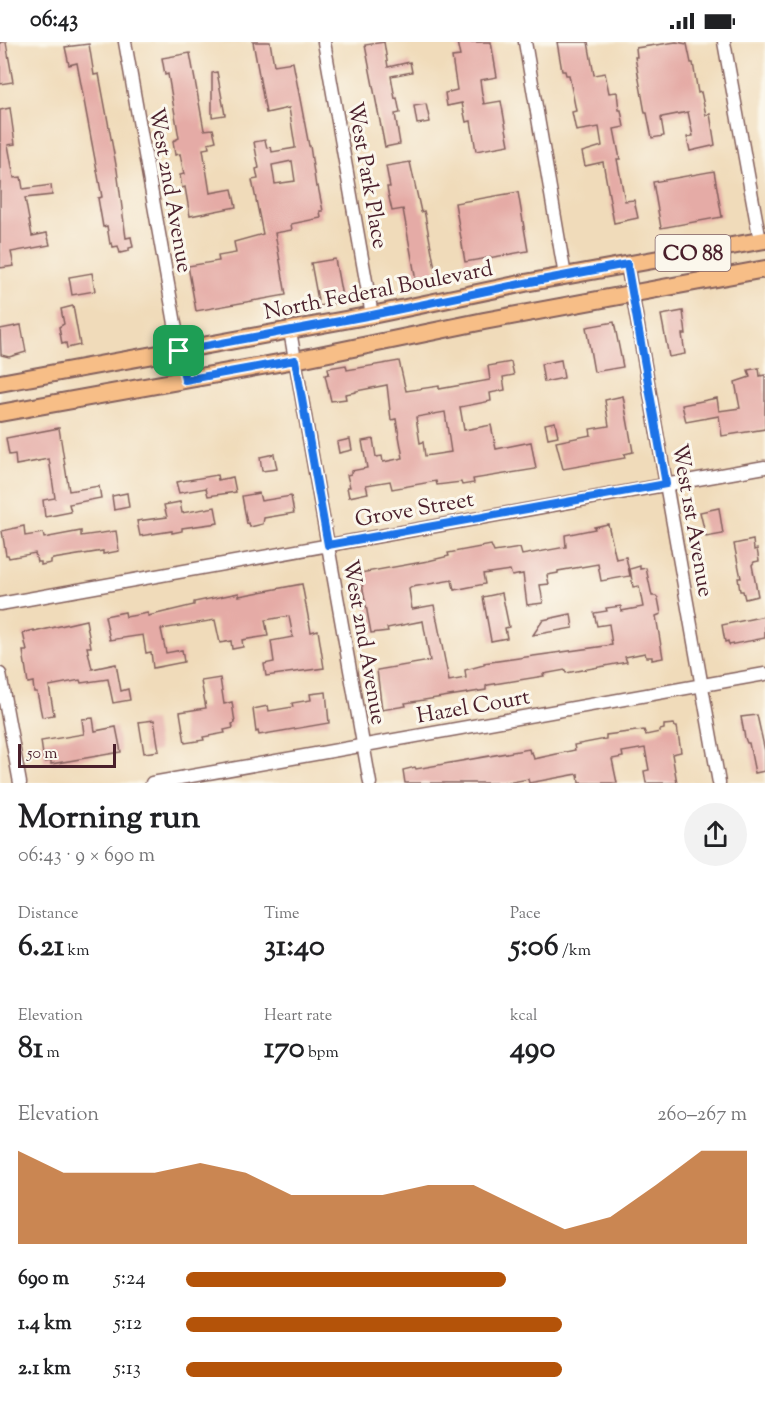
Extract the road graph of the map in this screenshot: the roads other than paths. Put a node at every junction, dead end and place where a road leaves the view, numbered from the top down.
1 (125, 42) edge
2 (324, 42) edge
3 (525, 42) edge
4 (724, 42) edge
5 (763, 241) edge
6 (627, 264) junction
7 (765, 269) edge
8 (565, 276) junction
9 (632, 292) junction
10 (372, 315) junction
11 (290, 331) junction
12 (179, 351) junction
13 (295, 360) junction
14 (185, 380) junction
15 (0, 383) edge
16 (0, 413) edge
17 (765, 467) edge
18 (666, 484) junction
19 (328, 545) junction
20 (0, 604) edge
21 (0, 674) edge
22 (765, 674) edge
23 (702, 686) junction
24 (363, 746) junction
25 (20, 783) edge
26 (152, 783) edge
27 (370, 783) edge
28 (719, 783) edge

1 - 12 street, West 2nd Avenue
2 - 10 street, West Park Place
3 - 8 street
4 - 5 street
5 - 6 main road, North Federal Boulevard / CO 88
6 - 8 main road, North Federal Boulevard / CO 88
6 - 9 street, West 1st Avenue
7 - 9 main road, CO 88
8 - 10 main road, North Federal Boulevard / CO 88
9 - 13 main road, CO 88
9 - 18 street, West 1st Avenue
10 - 11 main road, North Federal Boulevard / CO 88
11 - 12 main road, North Federal Boulevard / CO 88
11 - 13 street, West 2nd Avenue
12 - 14 street, West 2nd Avenue
12 - 15 main road, North Federal Boulevard / CO 88
13 - 14 main road, CO 88
13 - 19 street, West 2nd Avenue
14 - 16 main road, CO 88
17 - 18 street, Grove Street
18 - 19 street, Grove Street
18 - 23 street, West 1st Avenue
19 - 20 street, Grove Street
19 - 24 street, West 2nd Avenue
21 - 25 street
22 - 23 street, Hazel Court
23 - 24 street, Hazel Court
23 - 28 street, West 1st Avenue
24 - 26 street, Hazel Court
24 - 27 street, West 2nd Avenue

